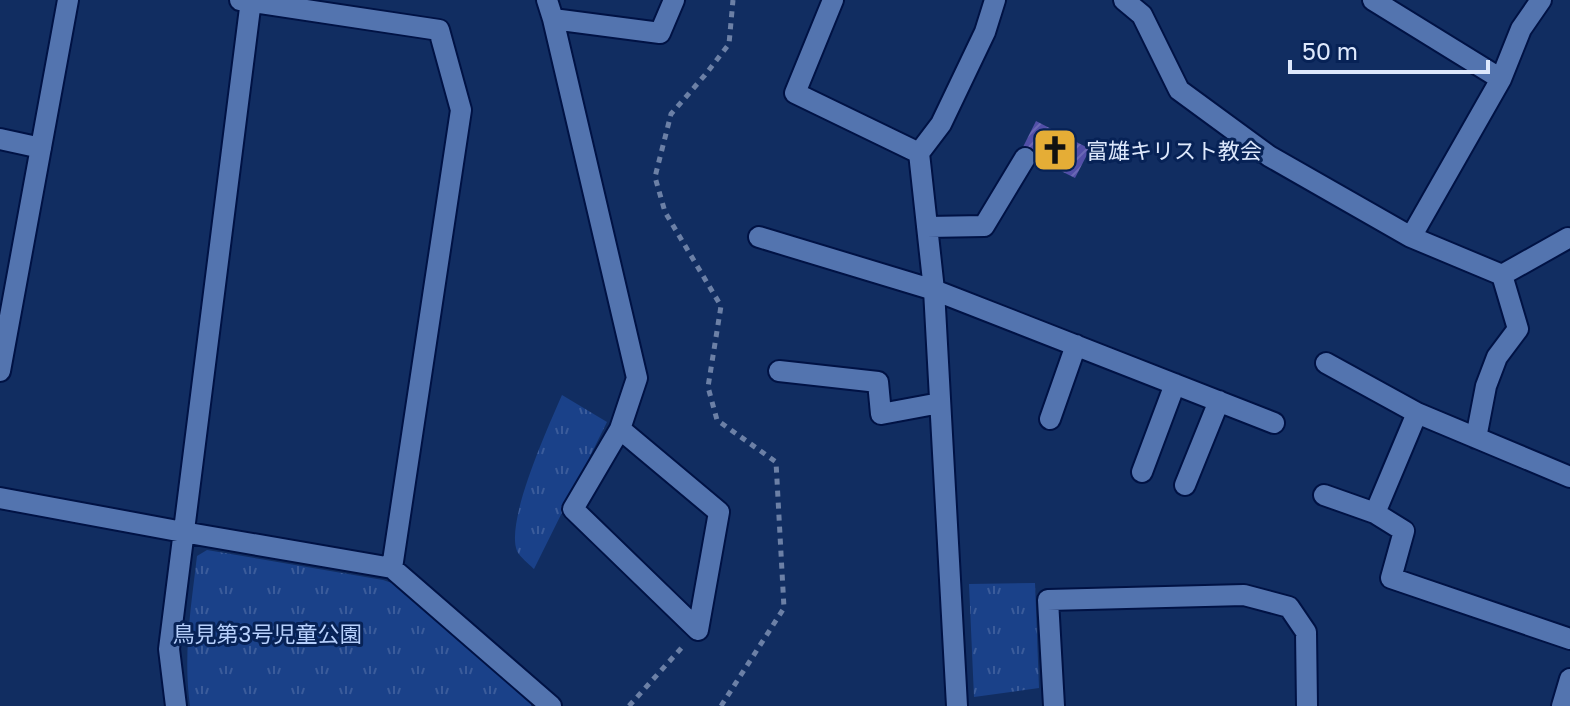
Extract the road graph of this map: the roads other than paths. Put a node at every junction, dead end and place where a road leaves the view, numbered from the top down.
1 (68, 0) edge
2 (674, 0) edge
3 (833, 0) edge
4 (995, 0) edge
5 (1124, 0) edge
6 (1373, 0) edge
7 (1541, 0) edge
8 (247, 1) edge
9 (550, 9) edge
10 (1501, 79) junction
11 (0, 139) edge
12 (41, 148) junction
13 (919, 153) junction
14 (1025, 158) dead end
15 (927, 227) junction
16 (759, 237) dead end
17 (1411, 237) junction
18 (1568, 238) edge
19 (1502, 275) junction
20 (934, 290) junction
21 (1076, 345) junction
22 (1326, 363) dead end
23 (0, 371) edge
24 (779, 371) dead end
25 (1175, 384) junction
26 (1219, 401) junction
27 (940, 403) junction
28 (1417, 413) junction
29 (1050, 419) dead end
30 (1274, 423) dead end
31 (620, 429) junction
32 (1476, 438) junction
33 (1142, 472) dead end
34 (1570, 477) edge
35 (1185, 485) dead end
36 (1324, 495) dead end
37 (0, 498) edge
38 (1375, 513) junction
39 (183, 532) junction
40 (392, 568) junction
41 (1570, 639) edge
42 (1570, 679) edge
43 (176, 706) edge
44 (551, 706) edge
45 (957, 706) edge
46 (1054, 706) edge
47 (1307, 706) edge
48 (1562, 706) edge

1 - 12 street
2 - 9 street
3 - 13 street
4 - 13 street
5 - 17 street
6 - 10 street
7 - 10 street
8 - 39 street
8 - 40 street
9 - 31 street
10 - 17 street
11 - 12 street
12 - 23 street
13 - 15 street
14 - 15 street
15 - 20 street
16 - 20 street
17 - 19 street
18 - 19 street
19 - 32 street
20 - 21 street
20 - 27 street
21 - 25 street
21 - 29 street
22 - 28 street
24 - 27 street
25 - 26 street
25 - 33 street
26 - 30 street
26 - 35 street
27 - 45 street
28 - 32 street
28 - 38 street
31 - 31 street
32 - 34 street
36 - 38 street
37 - 39 street
38 - 41 street
39 - 40 street
39 - 43 street
40 - 44 street
42 - 48 street
46 - 47 street

